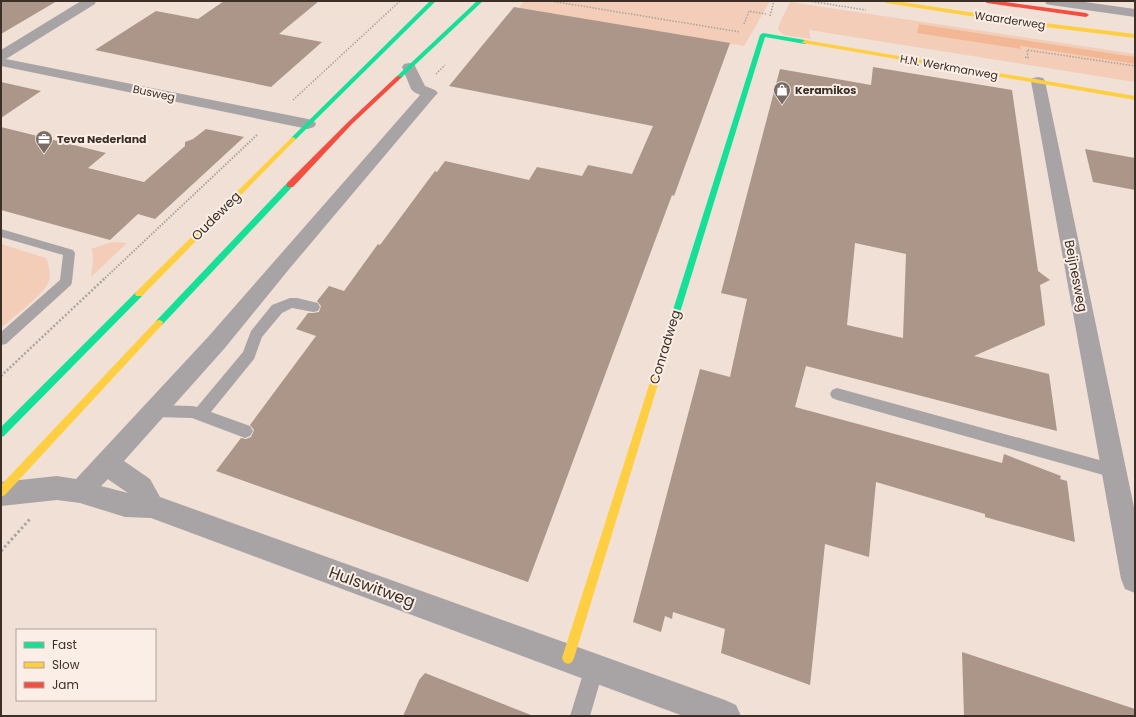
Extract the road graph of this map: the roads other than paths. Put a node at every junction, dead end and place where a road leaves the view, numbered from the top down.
1 (90, 1) edge
2 (433, 1) edge
3 (480, 1) edge
4 (886, 1) edge
5 (987, 1) edge
6 (1051, 1) edge
7 (1135, 13) edge
8 (449, 15) dead end
9 (1135, 22) edge
10 (449, 30) junction
11 (763, 35) joint
12 (1135, 36) edge
13 (1, 56) edge
14 (1, 62) edge
15 (409, 67) junction
16 (1038, 82) junction
17 (1135, 98) edge
18 (308, 124) junction
19 (1, 233) edge
20 (312, 307) dead end
21 (1, 340) edge
22 (837, 394) dead end
23 (155, 411) junction
24 (200, 415) junction
25 (1, 432) edge
26 (245, 432) dead end
27 (109, 462) junction
28 (1114, 470) junction
29 (81, 490) junction
30 (1, 493) edge
31 (151, 506) junction
32 (1135, 579) edge
33 (568, 658) junction
34 (594, 668) junction
35 (580, 716) edge
36 (725, 716) edge

1 - 13 street
2 - 18 main road, Oudeweg
3 - 10 main road
4 - 12 main road, Waarderweg
5 - 9 main road, Waarderweg
6 - 7 street, Waarderweg
8 - 10 main road
10 - 15 main road
11 - 16 main road, H.N. Werkmanweg
11 - 33 main road, Conradweg
14 - 18 street, Busweg
15 - 23 street
15 - 30 main road
16 - 17 main road, H.N. Werkmanweg
16 - 28 street, Beijnesweg
18 - 25 main road, Oudeweg
19 - 21 lane
20 - 24 lane
22 - 28 lane
23 - 24 lane
23 - 27 street
24 - 26 lane
27 - 29 street
27 - 31 street
28 - 32 street, Beijnesweg
29 - 30 street, Hulswitweg
29 - 31 street, Hulswitweg
31 - 33 street, Hulswitweg
33 - 34 street, Hulswitweg
34 - 35 lane
34 - 36 street, Hulswitweg

